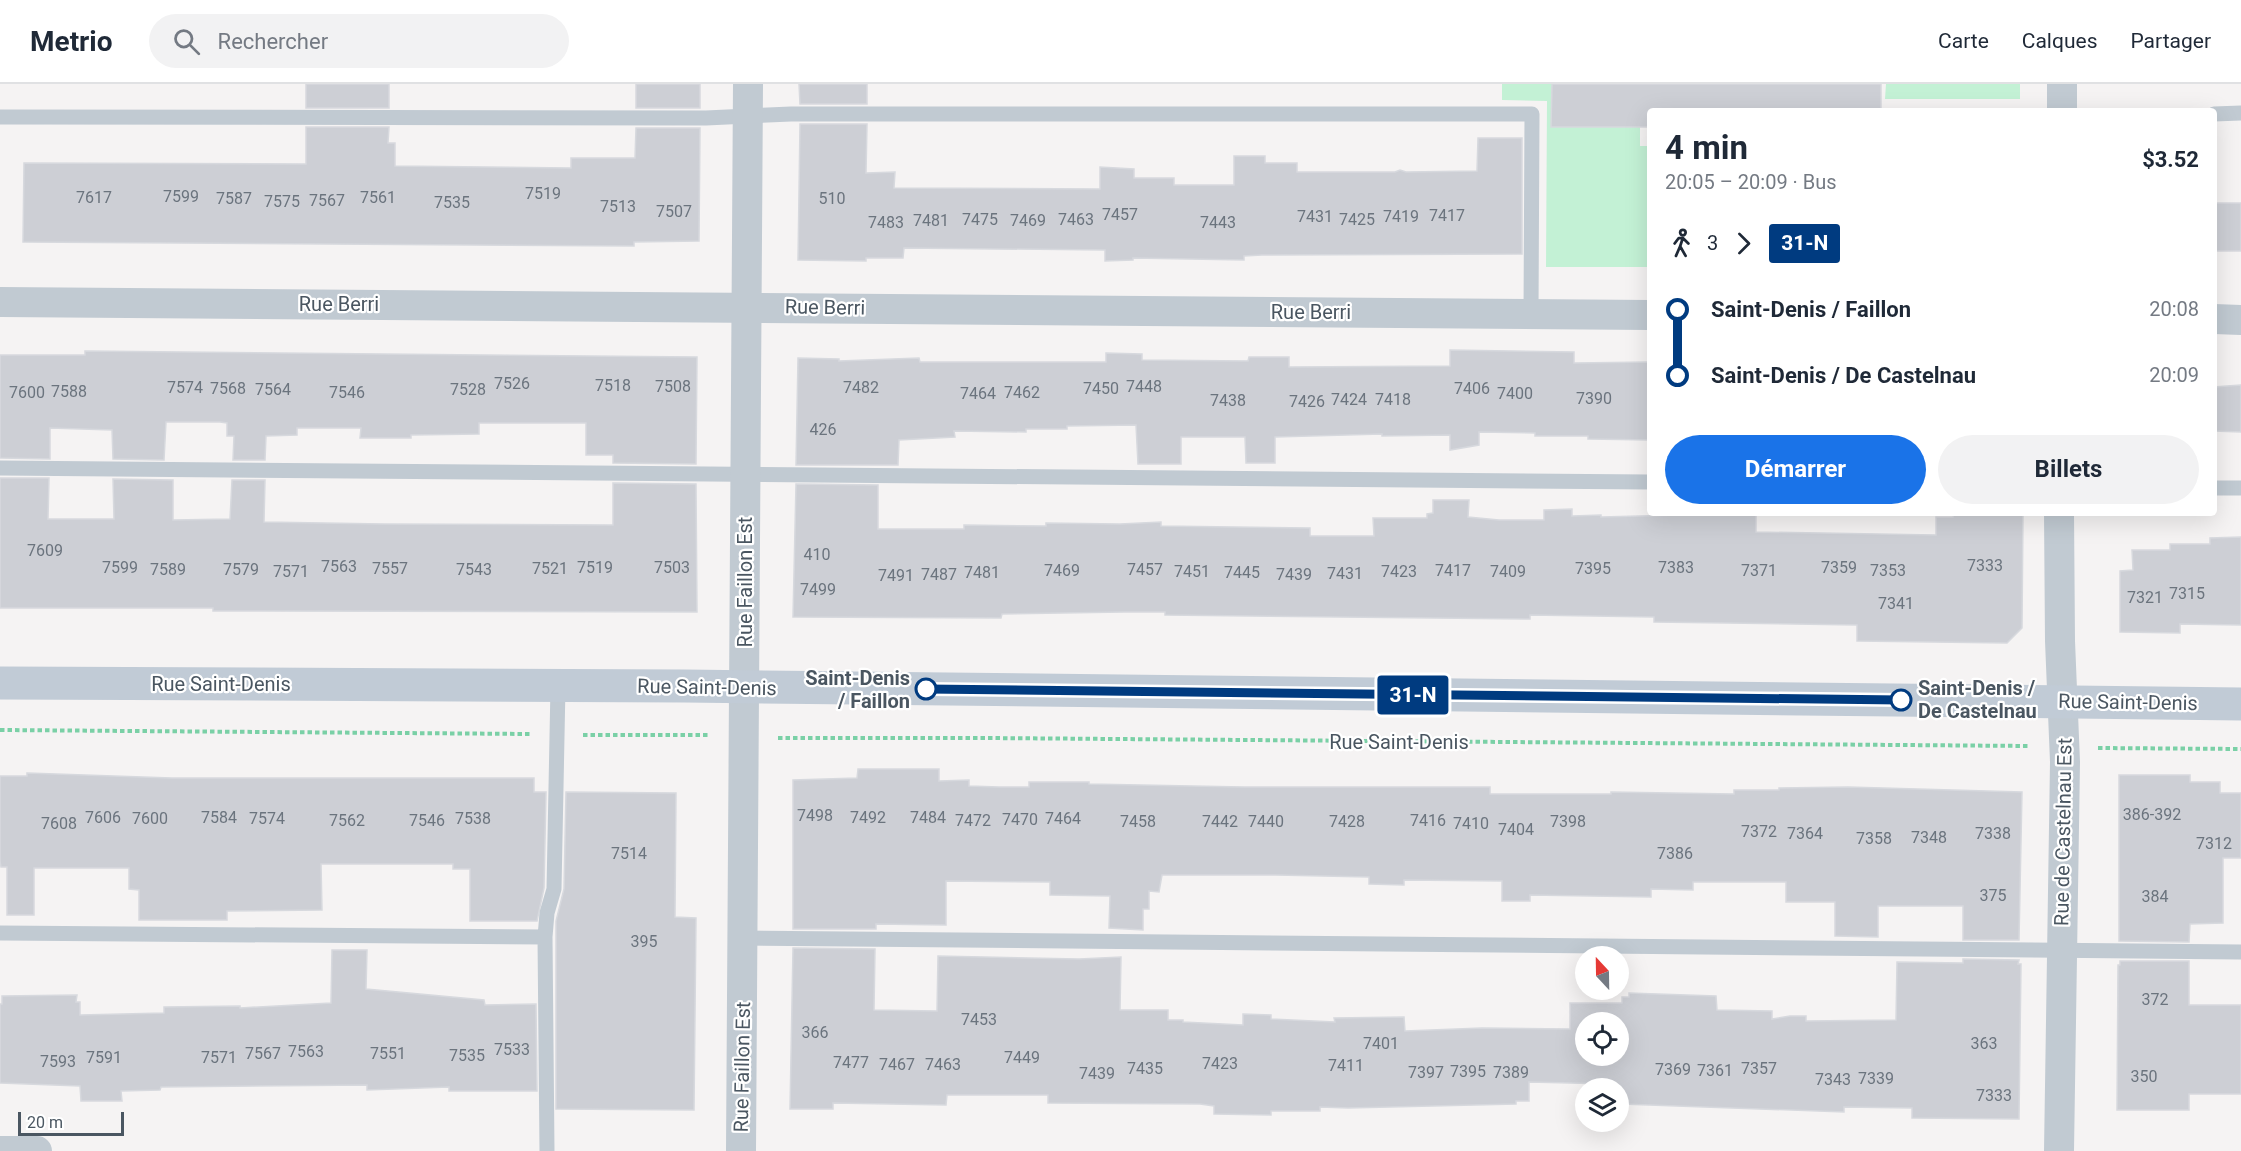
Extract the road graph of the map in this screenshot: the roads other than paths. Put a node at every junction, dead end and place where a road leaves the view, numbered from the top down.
1 (748, 84) edge
2 (2062, 84) edge
3 (2062, 108) edge
4 (2241, 113) edge
5 (2217, 114) edge
6 (748, 115) junction
7 (0, 117) edge
8 (0, 302) edge
9 (747, 306) junction
10 (1531, 314) junction
11 (1647, 315) edge
12 (2217, 319) edge
13 (2241, 320) edge
14 (0, 468) edge
15 (746, 473) junction
16 (1647, 482) edge
17 (2217, 488) edge
18 (2241, 488) edge
19 (2059, 516) edge
20 (0, 683) edge
21 (558, 686) junction
22 (745, 687) junction
23 (2063, 702) junction
24 (2241, 704) edge
25 (0, 933) edge
26 (545, 937) junction
27 (744, 938) junction
28 (2062, 951) junction
29 (2241, 952) edge
30 (0, 1151) edge
31 (37, 1151) edge
32 (547, 1151) edge
33 (741, 1151) edge
34 (2059, 1151) edge

1 - 6 street, Rue Faillon Est
2 - 3 street
4 - 5 lane
6 - 7 lane
6 - 9 street, Rue Faillon Est
6 - 10 lane
8 - 9 street, Rue Berri
9 - 10 street, Rue Berri
9 - 15 street, Rue Faillon Est
10 - 11 street, Rue Berri
12 - 13 street
14 - 15 lane
15 - 16 lane
15 - 22 street, Rue Faillon Est
17 - 18 lane
19 - 23 street, Rue de Castelnau Est
20 - 21 main road, Rue Saint-Denis
21 - 22 main road, Rue Saint-Denis
21 - 26 lane
22 - 23 main road, Rue Saint-Denis
22 - 27 street, Rue Faillon Est
23 - 24 main road, Rue Saint-Denis
23 - 28 street, Rue de Castelnau Est
25 - 26 lane
26 - 32 lane
27 - 28 lane
27 - 33 street, Rue Faillon Est
28 - 29 lane
28 - 34 street, Rue de Castelnau Est
30 - 31 street

